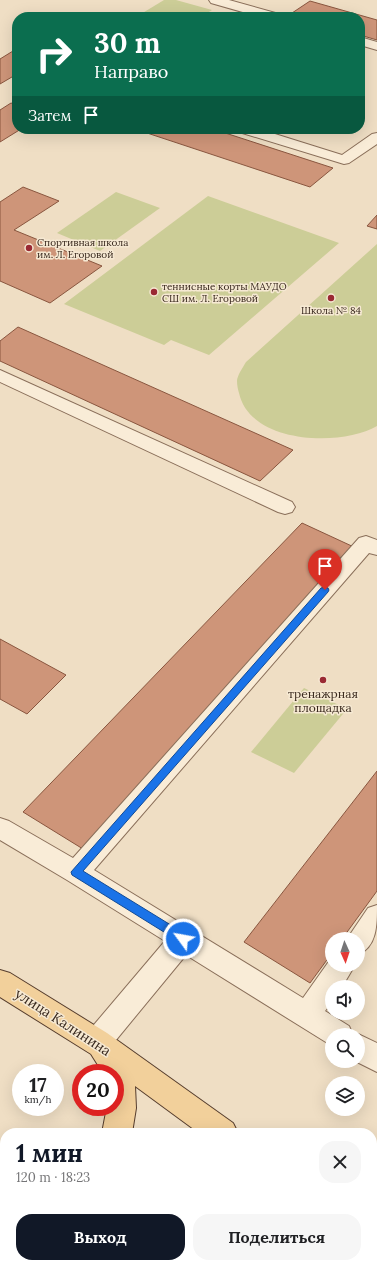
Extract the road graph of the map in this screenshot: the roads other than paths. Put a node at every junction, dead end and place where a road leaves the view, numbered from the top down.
1 (215, 0) edge
2 (257, 12) edge
3 (365, 42) edge
4 (377, 46) edge
5 (260, 134) edge
6 (377, 137) edge
7 (0, 375) edge
8 (285, 507) dead end
9 (377, 548) edge
10 (0, 828) edge
11 (76, 872) junction
12 (377, 916) edge
13 (365, 933) edge
14 (183, 939) junction
15 (337, 972) edge
16 (0, 982) edge
17 (307, 1015) junction
18 (328, 1028) edge
19 (97, 1042) junction
20 (365, 1051) edge
21 (377, 1059) edge
22 (119, 1128) edge
23 (215, 1128) edge

1 - 2 lane
3 - 4 lane
5 - 6 lane
7 - 8 lane
9 - 11 lane
10 - 11 lane
11 - 14 lane
12 - 13 lane
14 - 17 lane
14 - 19 lane
15 - 17 lane
16 - 19 main road, улица Калинина
17 - 18 lane
19 - 22 main road
19 - 23 main road, улица Калинина
20 - 21 lane

